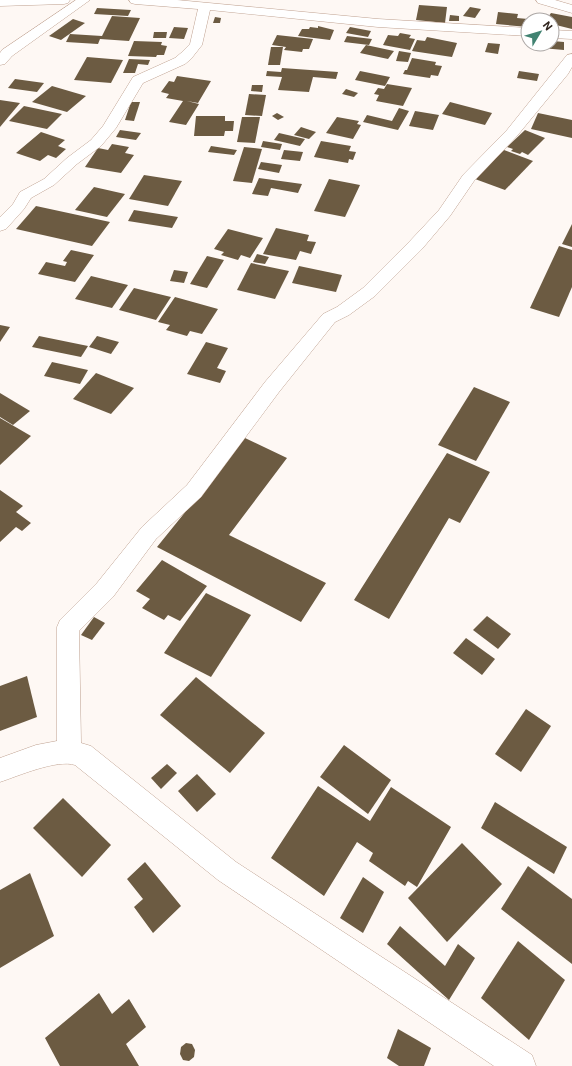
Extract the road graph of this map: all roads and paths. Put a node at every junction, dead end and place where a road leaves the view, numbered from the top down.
1 (64, 0) edge
2 (84, 0) edge
3 (135, 0) edge
4 (542, 0) edge
5 (0, 2) edge
6 (213, 4) edge
7 (567, 5) edge
8 (520, 32) edge
9 (560, 34) edge
10 (572, 35) edge
11 (572, 58) edge
12 (0, 61) edge
13 (0, 226) edge
14 (69, 751) junction
15 (0, 770) edge
16 (521, 1066) edge

1 - 5 street
2 - 12 street
3 - 6 street
4 - 7 street
6 - 8 street
6 - 13 street
9 - 10 street
11 - 14 street
14 - 15 street
14 - 16 street

